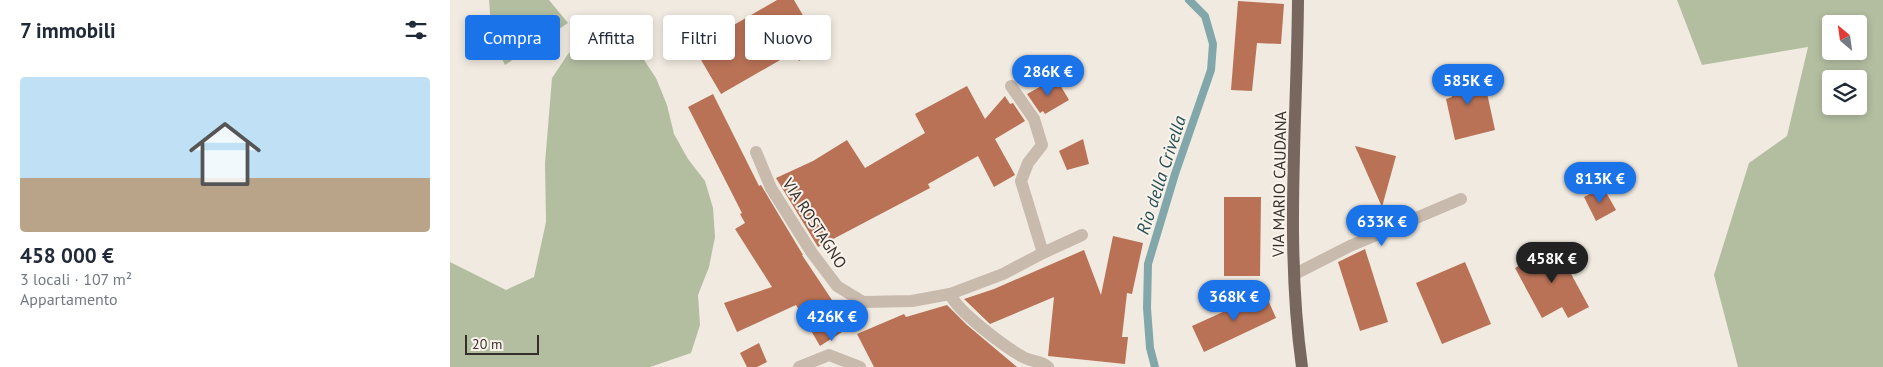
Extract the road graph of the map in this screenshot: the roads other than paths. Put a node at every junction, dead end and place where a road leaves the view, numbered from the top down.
1 (1298, 0) edge
2 (1011, 86) dead end
3 (756, 152) dead end
4 (1461, 199) dead end
5 (1082, 236) dead end
6 (1042, 253) junction
7 (1294, 274) junction
8 (950, 294) junction
9 (799, 367) edge
10 (860, 367) edge
11 (1048, 367) edge
12 (1302, 367) edge

1 - 7 main road, VIA MARIO CAUDANA
2 - 6 street
3 - 8 street, VIA ROSTAGNO
4 - 7 street
5 - 6 street, VIA ROSTAGNO
6 - 8 street, VIA ROSTAGNO
7 - 12 main road, VIA MARIO CAUDANA
8 - 11 street
9 - 10 street

